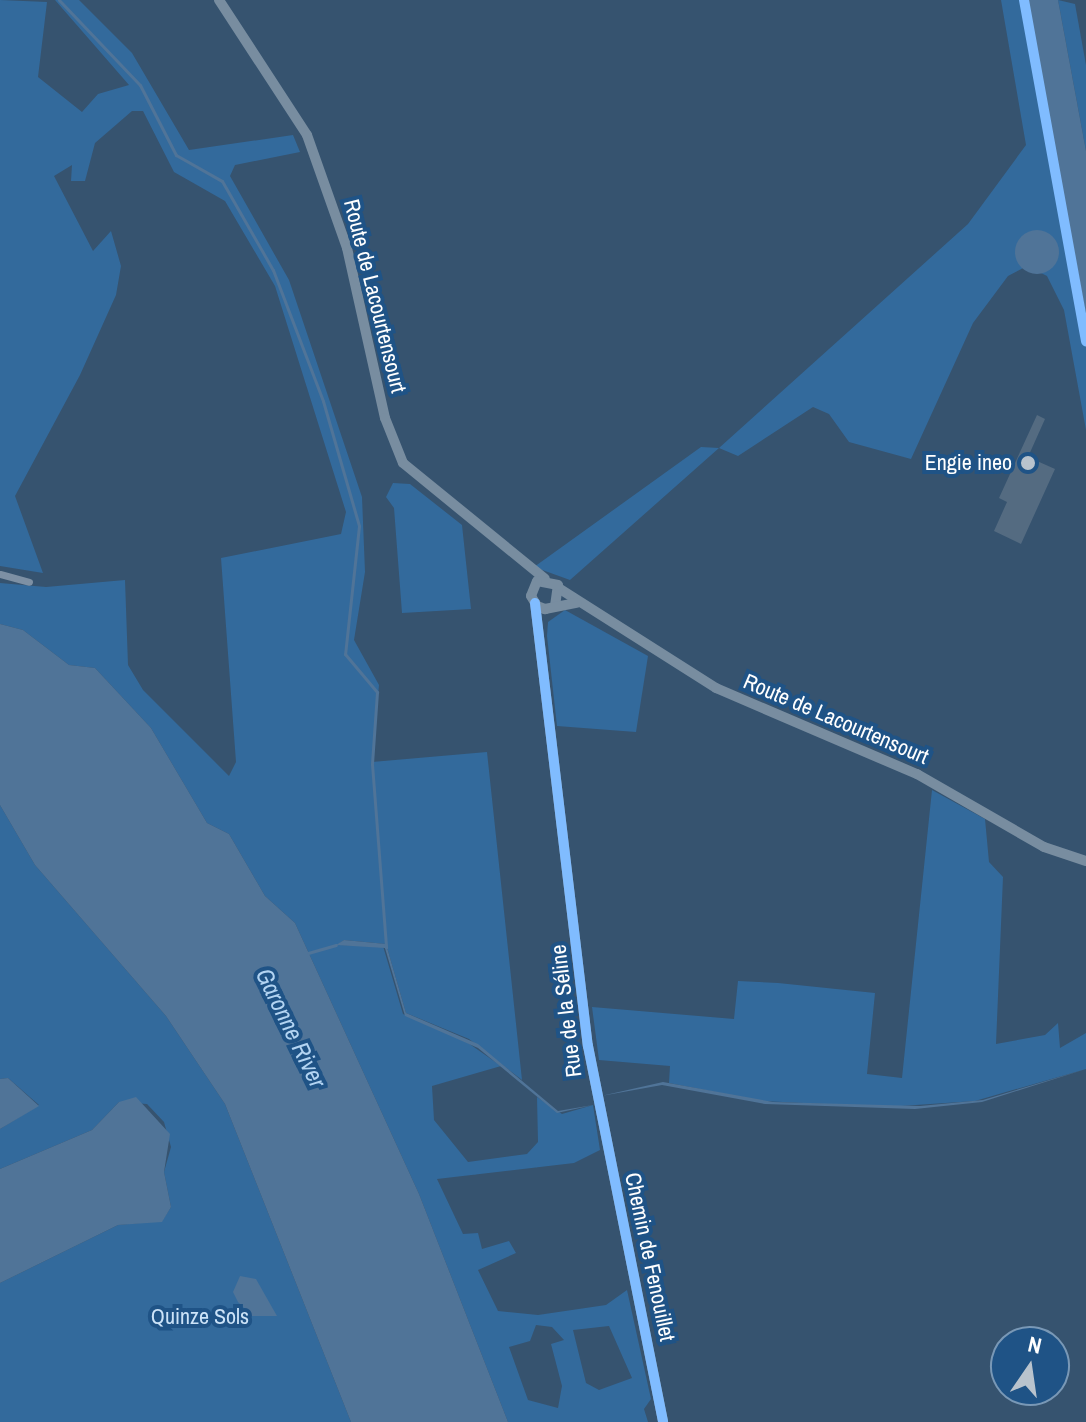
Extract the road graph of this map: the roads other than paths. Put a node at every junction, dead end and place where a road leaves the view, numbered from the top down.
1 (219, 0) edge
2 (528, 571) junction
3 (0, 574) edge
4 (545, 579) junction
5 (29, 582) dead end
6 (560, 589) junction
7 (531, 591) junction
8 (535, 603) junction
9 (576, 603) junction
10 (554, 606) junction
11 (542, 622) junction
12 (1086, 861) edge
13 (597, 1100) joint
14 (663, 1422) edge

1 - 2 main road, Route de Lacourtensourt
2 - 4 main road, Route de Lacourtensourt
2 - 7 main road
3 - 5 street
4 - 6 main road, Route de Lacourtensourt
4 - 7 main road
6 - 9 main road, Route de Lacourtensourt
6 - 10 main road
7 - 8 main road
8 - 10 main road
8 - 11 main road, Rue de la Séline
9 - 10 main road
9 - 12 main road, Route de Lacourtensourt
10 - 11 main road
11 - 13 main road, Rue de la Séline
13 - 14 main road, Chemin de Fenouillet

